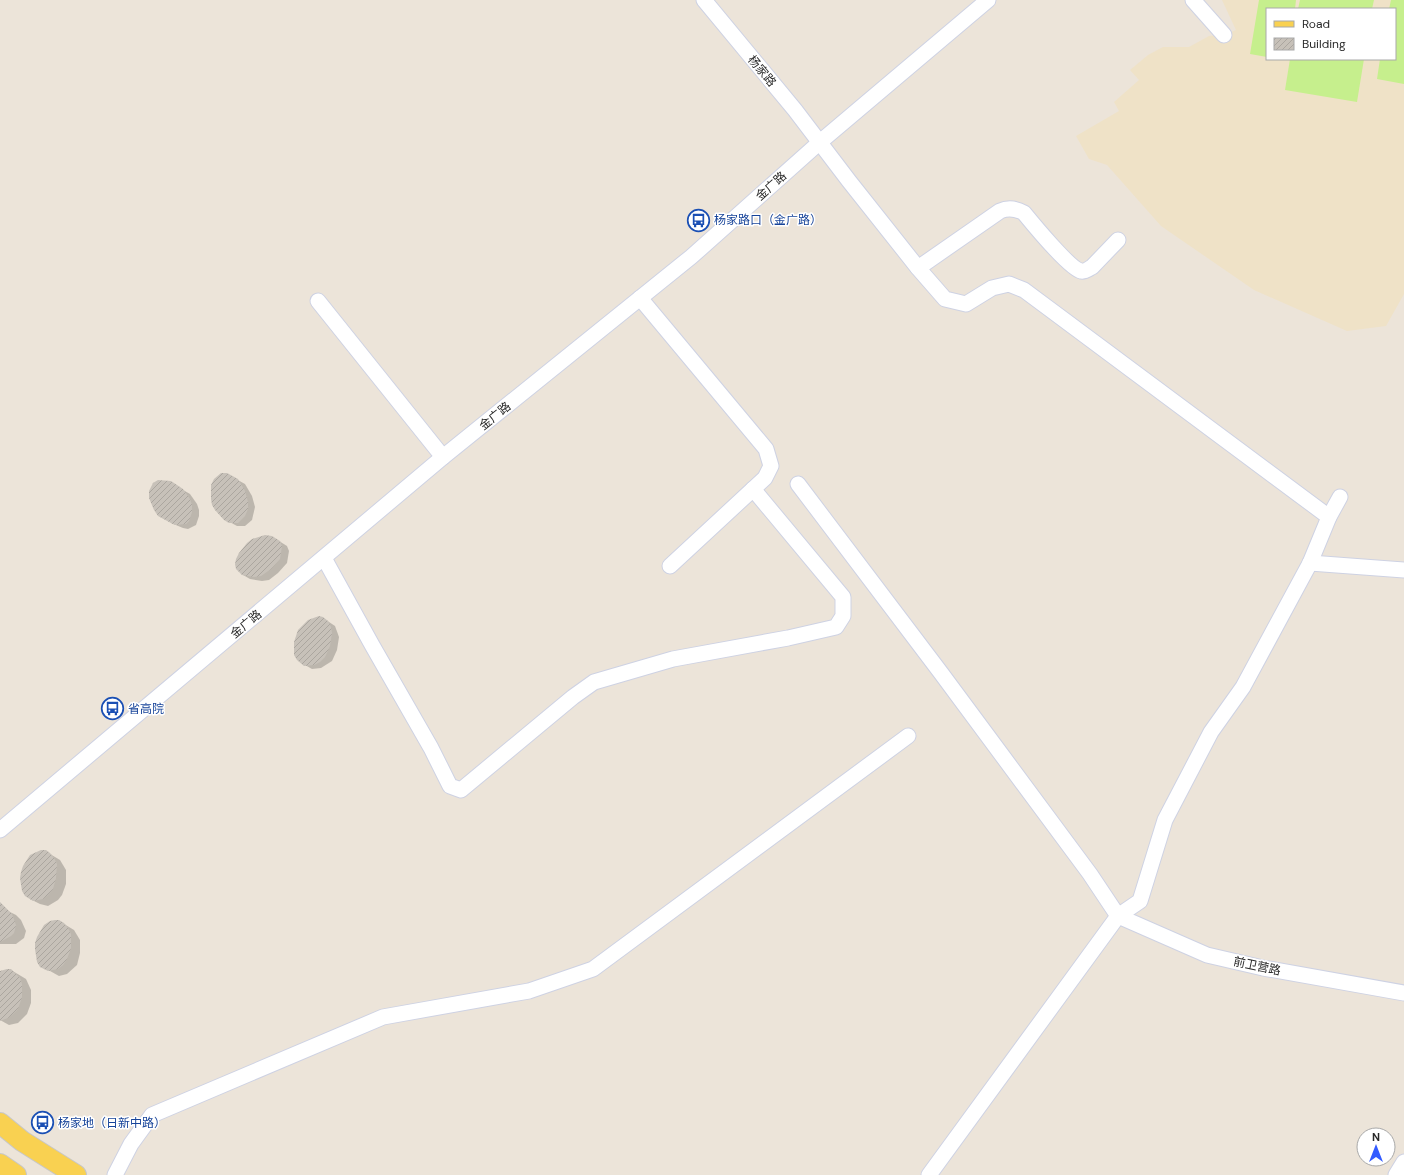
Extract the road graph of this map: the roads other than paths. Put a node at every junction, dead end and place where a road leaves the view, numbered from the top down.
1 (704, 0) edge
2 (988, 0) edge
3 (1193, 0) edge
4 (1224, 35) dead end
5 (820, 142) junction
6 (1118, 240) dead end
7 (918, 268) junction
8 (640, 298) junction
9 (318, 301) dead end
10 (443, 457) junction
11 (798, 484) dead end
12 (753, 489) junction
13 (1340, 498) dead end
14 (1329, 517) junction
15 (324, 558) junction
16 (1310, 563) junction
17 (670, 566) dead end
18 (1404, 570) edge
19 (908, 736) dead end
20 (0, 830) edge
21 (1118, 916) junction
22 (1404, 992) edge
23 (2, 1128) edge
24 (1404, 1162) edge
25 (0, 1164) edge
26 (16, 1175) edge
27 (76, 1175) edge
28 (115, 1175) edge
29 (929, 1175) edge
30 (1396, 1175) edge

1 - 5 street, 杨家路
2 - 5 street, 金广路
3 - 4 street
5 - 7 street, 杨家路
5 - 8 street, 金广路
6 - 7 street
7 - 14 street, 杨家路
8 - 10 street, 金广路
8 - 12 street
9 - 10 street
10 - 15 street, 金广路
11 - 21 street
12 - 15 street
12 - 17 street
13 - 14 street
14 - 16 street
15 - 20 street, 金广路
16 - 18 street
16 - 21 street
19 - 28 street
21 - 22 street, 前卫营路
21 - 29 street
23 - 27 main road
24 - 30 street
25 - 26 main road

